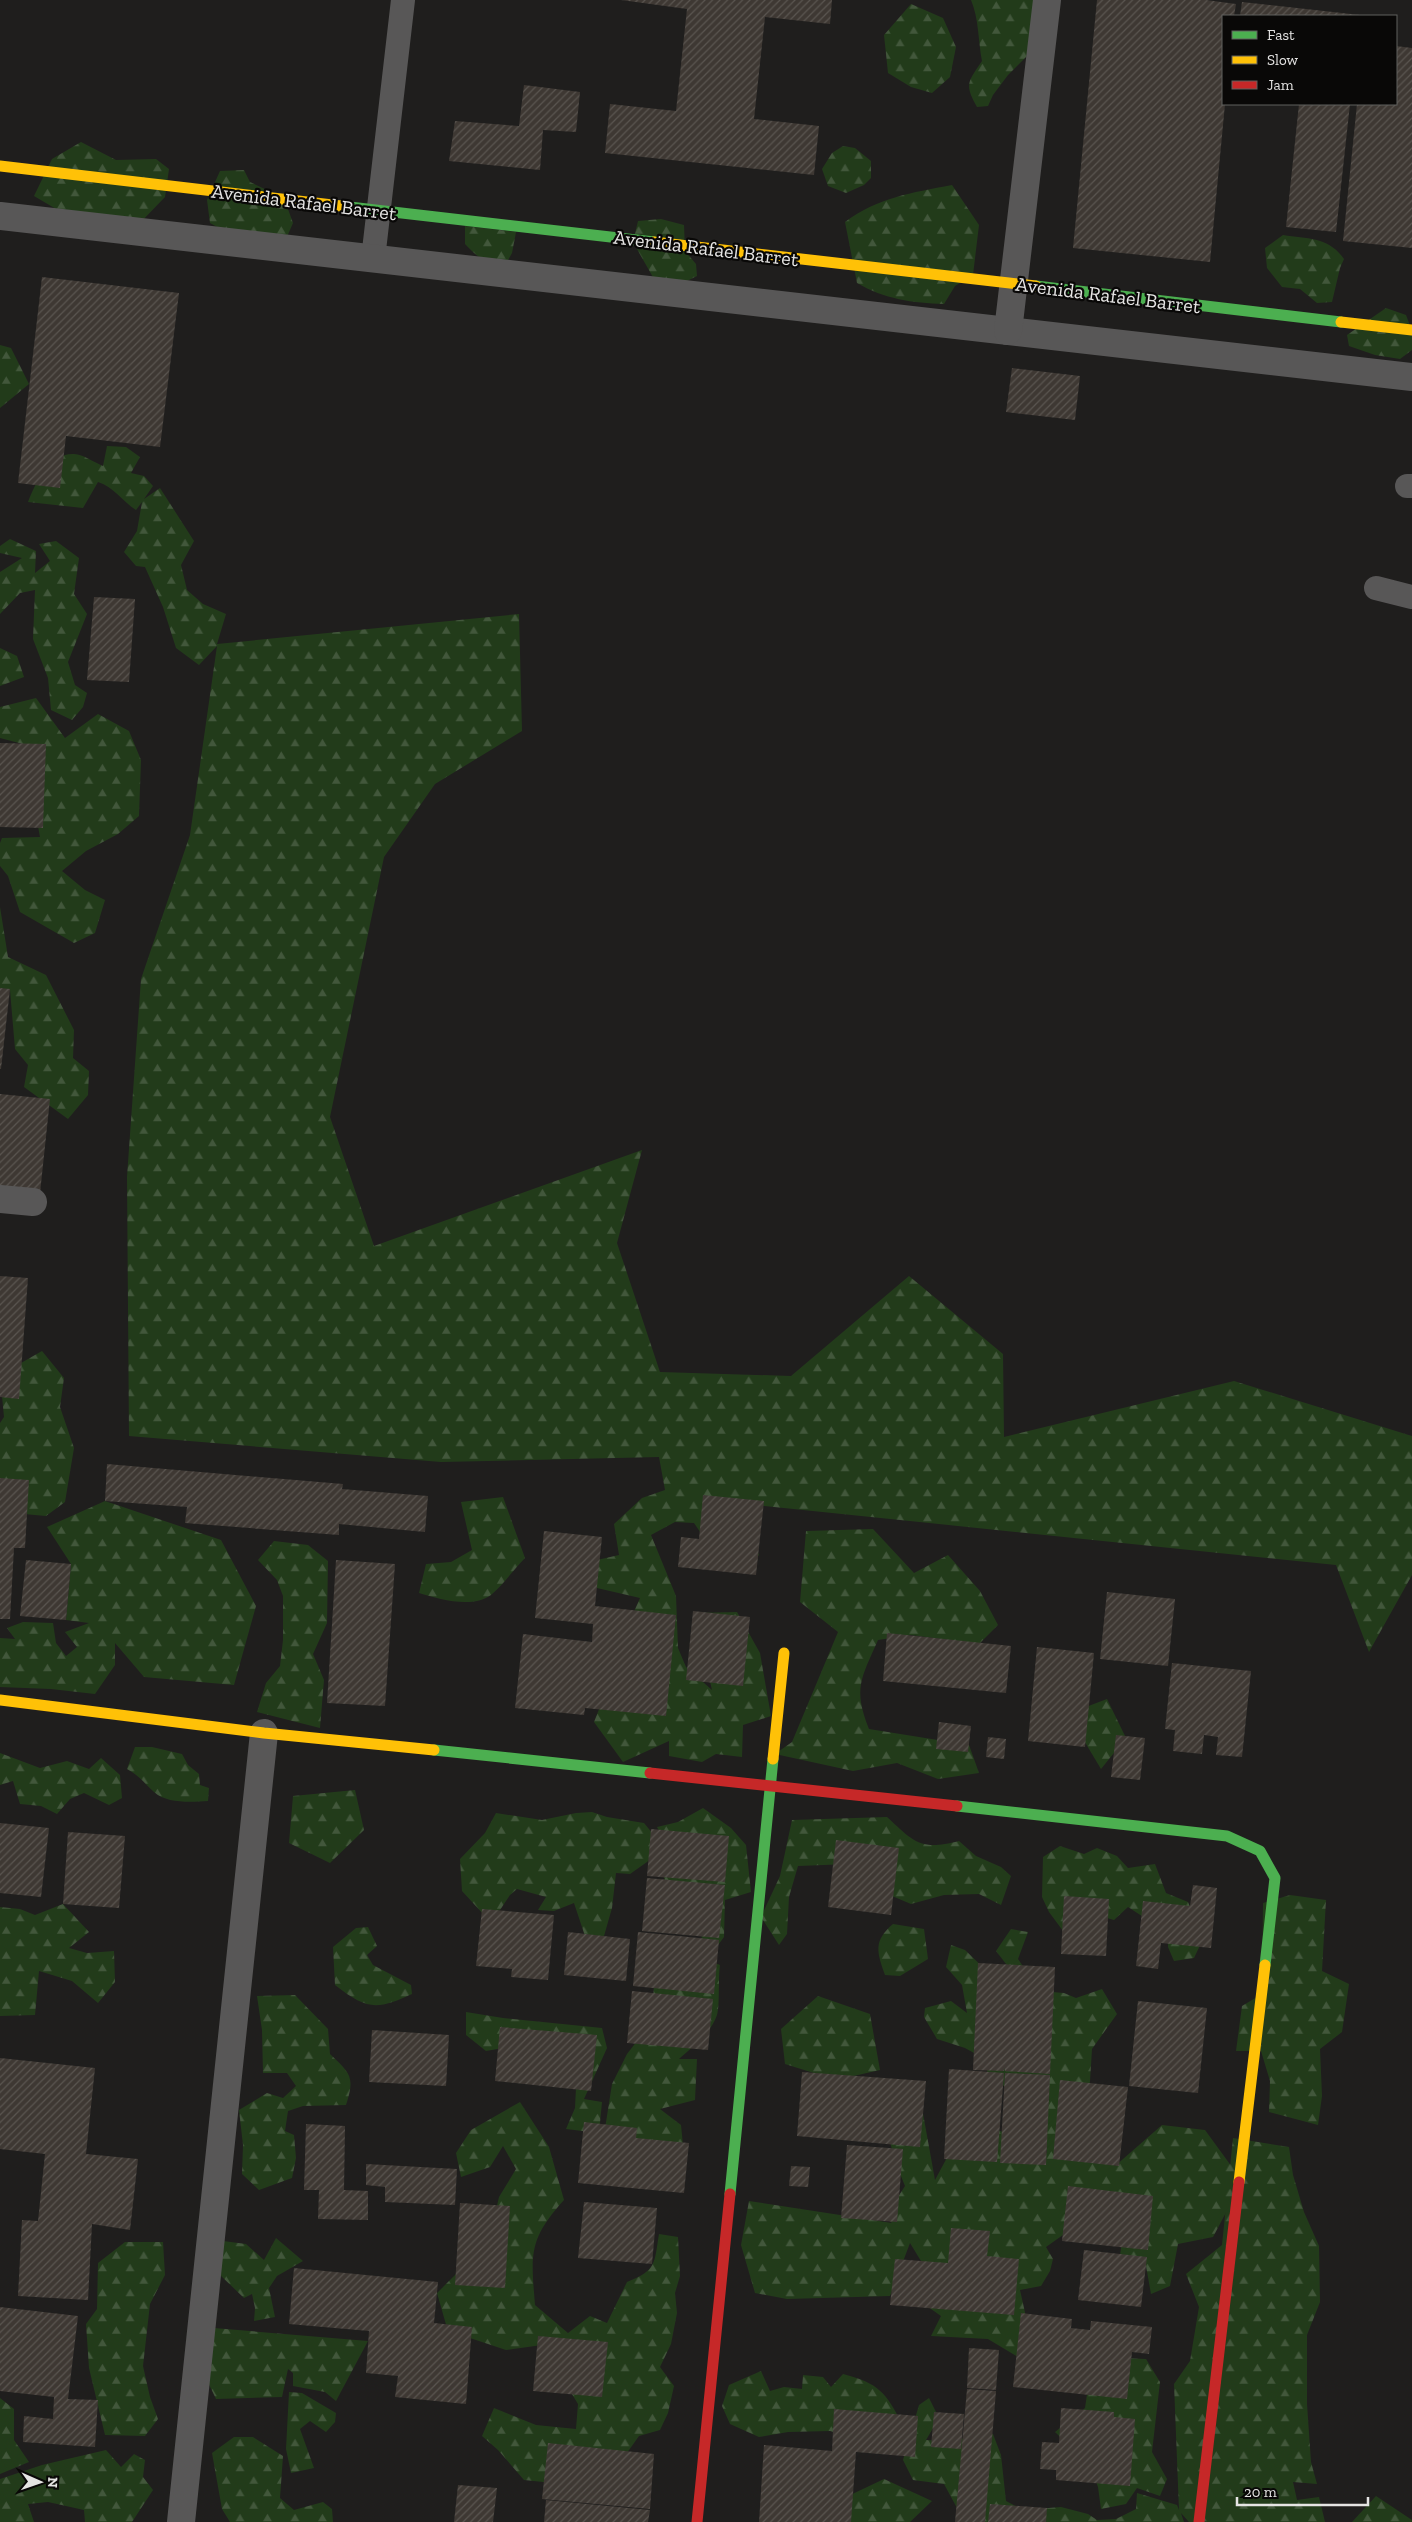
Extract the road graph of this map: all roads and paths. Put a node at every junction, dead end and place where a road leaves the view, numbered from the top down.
1 (403, 0) edge
2 (1048, 0) edge
3 (0, 166) edge
4 (378, 210) junction
5 (0, 216) edge
6 (373, 259) junction
7 (1013, 284) junction
8 (1412, 330) edge
9 (1008, 331) junction
10 (1412, 377) edge
11 (1376, 588) dead end
12 (1412, 597) edge
13 (0, 1199) edge
14 (33, 1202) dead end
15 (784, 1653) dead end
16 (0, 1700) edge
17 (264, 1733) junction
18 (770, 1785) junction
19 (181, 2522) edge
20 (697, 2522) edge
21 (1199, 2522) edge

1 - 4 lane
2 - 7 street
3 - 4 street, Avenida Rafael Barret
4 - 6 lane
4 - 7 street, Avenida Rafael Barret
5 - 6 street
6 - 9 street
7 - 8 street, Avenida Rafael Barret
7 - 9 street
9 - 10 street
11 - 12 lane
13 - 14 street
15 - 18 street
16 - 17 street
17 - 18 street
17 - 19 street
18 - 20 street
18 - 21 street

